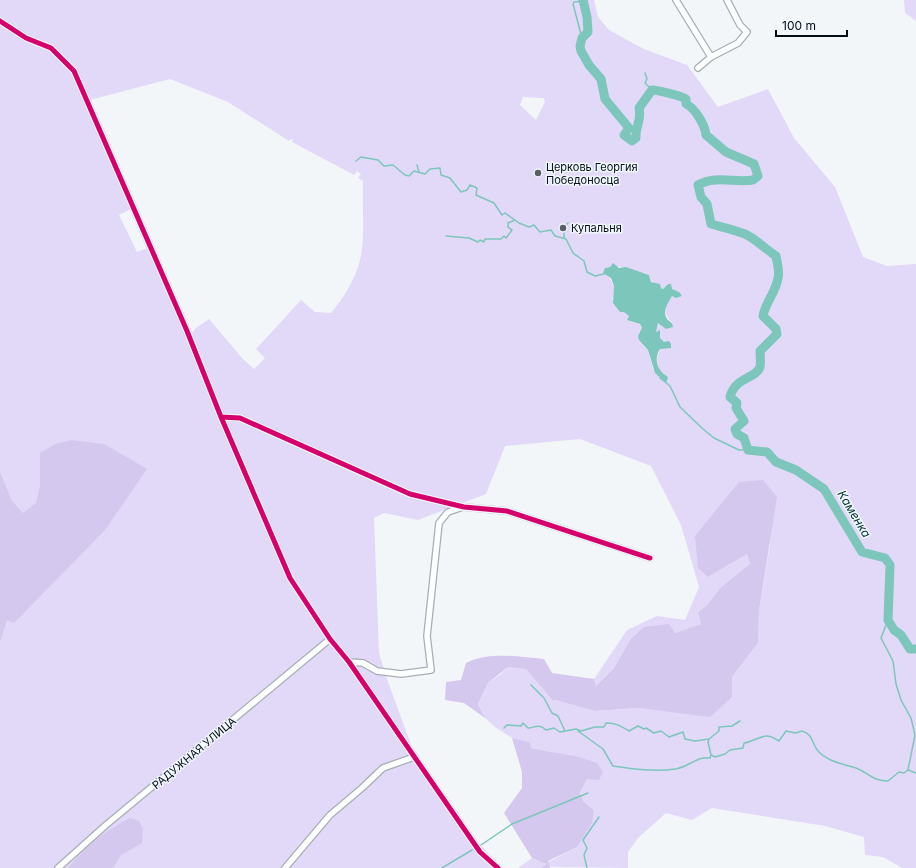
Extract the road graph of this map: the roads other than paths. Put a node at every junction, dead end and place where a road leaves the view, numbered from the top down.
1 (676, 0) edge
2 (727, 0) edge
3 (0, 21) edge
4 (711, 57) junction
5 (698, 68) dead end
6 (221, 417) junction
7 (464, 507) junction
8 (650, 558) dead end
9 (330, 640) junction
10 (349, 662) junction
11 (414, 757) junction
12 (58, 868) edge
13 (285, 868) edge
14 (498, 868) edge

1 - 4 street
2 - 4 street
3 - 6 street
4 - 5 street
6 - 7 street
6 - 9 street
7 - 8 street
7 - 10 street
9 - 10 street
9 - 12 street, РАДУЖНАЯ УЛИЦА
10 - 11 street
11 - 13 street
11 - 14 street

